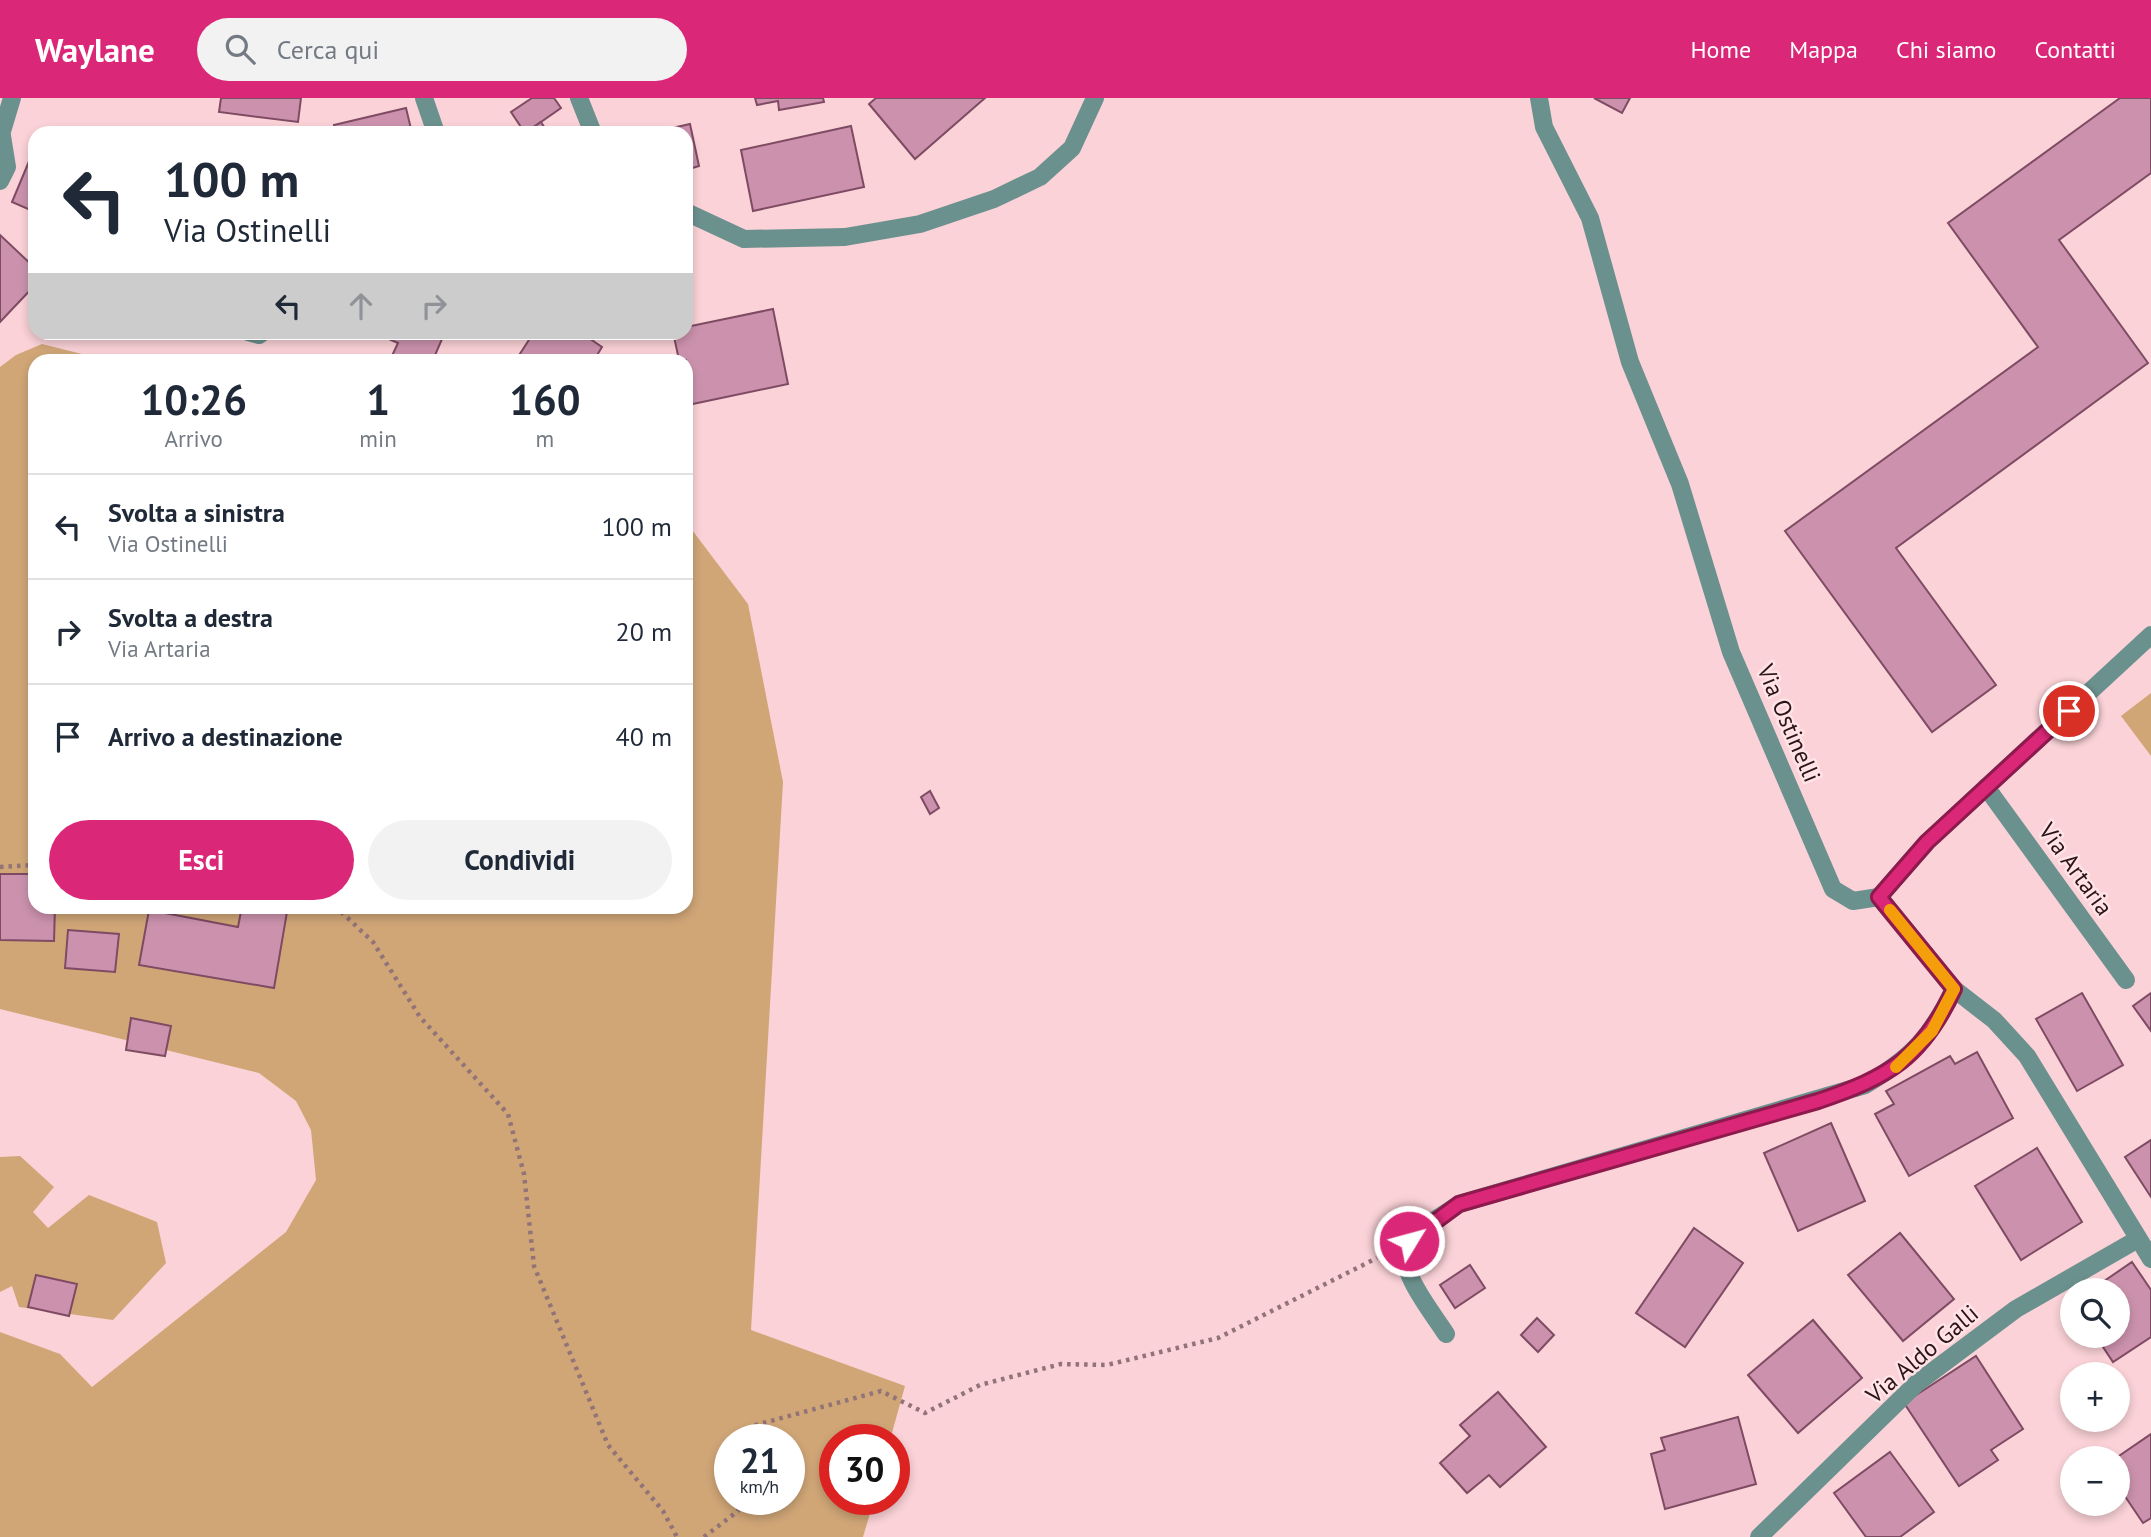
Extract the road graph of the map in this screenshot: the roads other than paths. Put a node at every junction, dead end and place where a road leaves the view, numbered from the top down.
1 (12, 98) edge
2 (424, 98) edge
3 (579, 98) edge
4 (1095, 98) edge
5 (1539, 98) edge
6 (434, 126) edge
7 (590, 126) edge
8 (1, 137) edge
9 (0, 181) edge
10 (693, 215) edge
11 (2151, 635) edge
12 (1986, 787) junction
13 (1879, 897) junction
14 (2126, 980) dead end
15 (1954, 989) junction
16 (2138, 1239) junction
17 (2151, 1259) edge
18 (1446, 1334) dead end
19 (1759, 1537) edge

1 - 8 street
2 - 6 street
3 - 7 street
4 - 10 street
5 - 13 street, Via Ostinelli
8 - 9 street
11 - 12 street
12 - 13 street
12 - 14 street, Via Artaria
13 - 15 street
15 - 16 street
15 - 18 street
16 - 17 street
16 - 19 street, Via Aldo Galli

